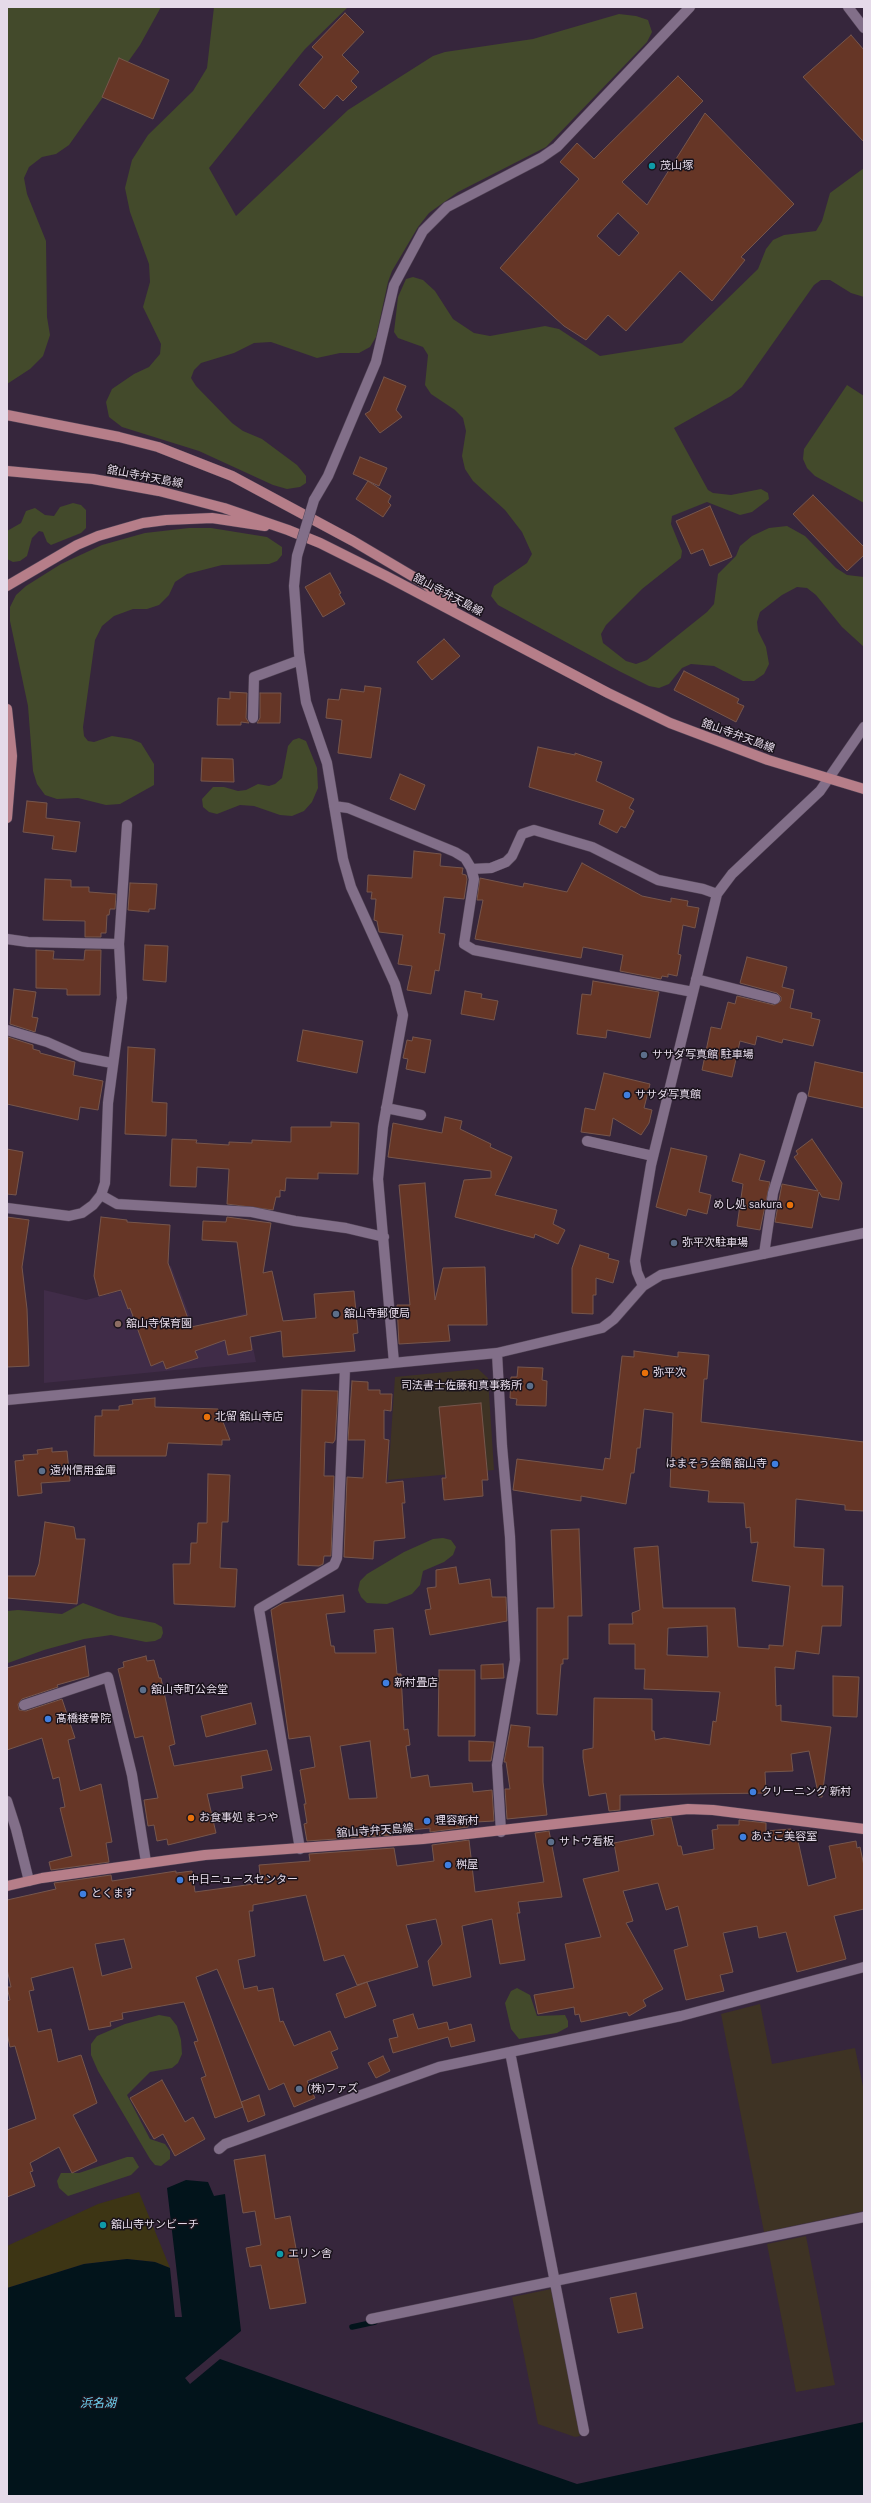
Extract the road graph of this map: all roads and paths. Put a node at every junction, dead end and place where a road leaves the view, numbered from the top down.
1 (690, 7) edge
2 (848, 7) edge
3 (864, 28) edge
4 (7, 415) edge
5 (7, 471) edge
6 (288, 530) junction
7 (7, 586) edge
8 (474, 622) junction
9 (300, 660) junction
10 (7, 709) edge
11 (253, 718) dead end
12 (864, 727) edge
13 (830, 779) junction
14 (864, 789) edge
15 (334, 806) junction
16 (7, 818) edge
17 (127, 825) dead end
18 (472, 869) junction
19 (717, 894) junction
20 (7, 939) edge
21 (119, 944) junction
22 (696, 979) junction
23 (693, 992) junction
24 (775, 999) dead end
25 (7, 1030) edge
26 (112, 1063) junction
27 (802, 1097) dead end
28 (386, 1108) junction
29 (421, 1115) dead end
30 (587, 1141) dead end
31 (653, 1156) junction
32 (101, 1195) junction
33 (7, 1208) edge
34 (864, 1233) edge
35 (384, 1237) junction
36 (764, 1254) junction
37 (642, 1286) junction
38 (497, 1354) junction
39 (394, 1363) junction
40 (345, 1368) junction
41 (7, 1400) edge
42 (24, 1705) dead end
43 (7, 1801) edge
44 (864, 1829) edge
45 (501, 1832) junction
46 (300, 1849) junction
47 (146, 1862) junction
48 (28, 1881) junction
49 (7, 1886) edge
50 (864, 1967) edge
51 (510, 2052) junction
52 (220, 2149) dead end
53 (864, 2217) edge
54 (555, 2281) junction
55 (371, 2319) dead end
56 (584, 2431) dead end

1 - 9 street, bridge
2 - 3 street
4 - 8 main road
5 - 6 main road, 舘山寺弁天島線
6 - 7 main road
6 - 8 main road, 舘山寺弁天島線
8 - 13 main road, 舘山寺弁天島線
9 - 11 street
9 - 15 street
10 - 16 main road
12 - 13 street
13 - 14 main road, 舘山寺弁天島線
13 - 19 street
15 - 18 street
15 - 28 street
17 - 21 street
18 - 19 street
18 - 23 street
19 - 22 street
20 - 21 street
21 - 26 street
22 - 23 street
22 - 24 street
23 - 31 street
25 - 26 street
26 - 32 street
27 - 36 street
28 - 29 street
28 - 35 street
30 - 31 street
31 - 37 street
32 - 33 street
32 - 35 street
34 - 36 street
35 - 39 street
36 - 37 street
37 - 38 street
38 - 39 street
38 - 45 street
39 - 40 street
40 - 41 street
40 - 46 street
42 - 47 street
43 - 48 street
44 - 45 main road, 舘山寺弁天島線
45 - 46 main road, 舘山寺弁天島線
46 - 47 main road, 舘山寺弁天島線
47 - 48 main road, 舘山寺弁天島線
48 - 49 main road, 舘山寺弁天島線
50 - 51 street
51 - 52 street
51 - 54 street
53 - 54 street
54 - 55 street
54 - 56 street

